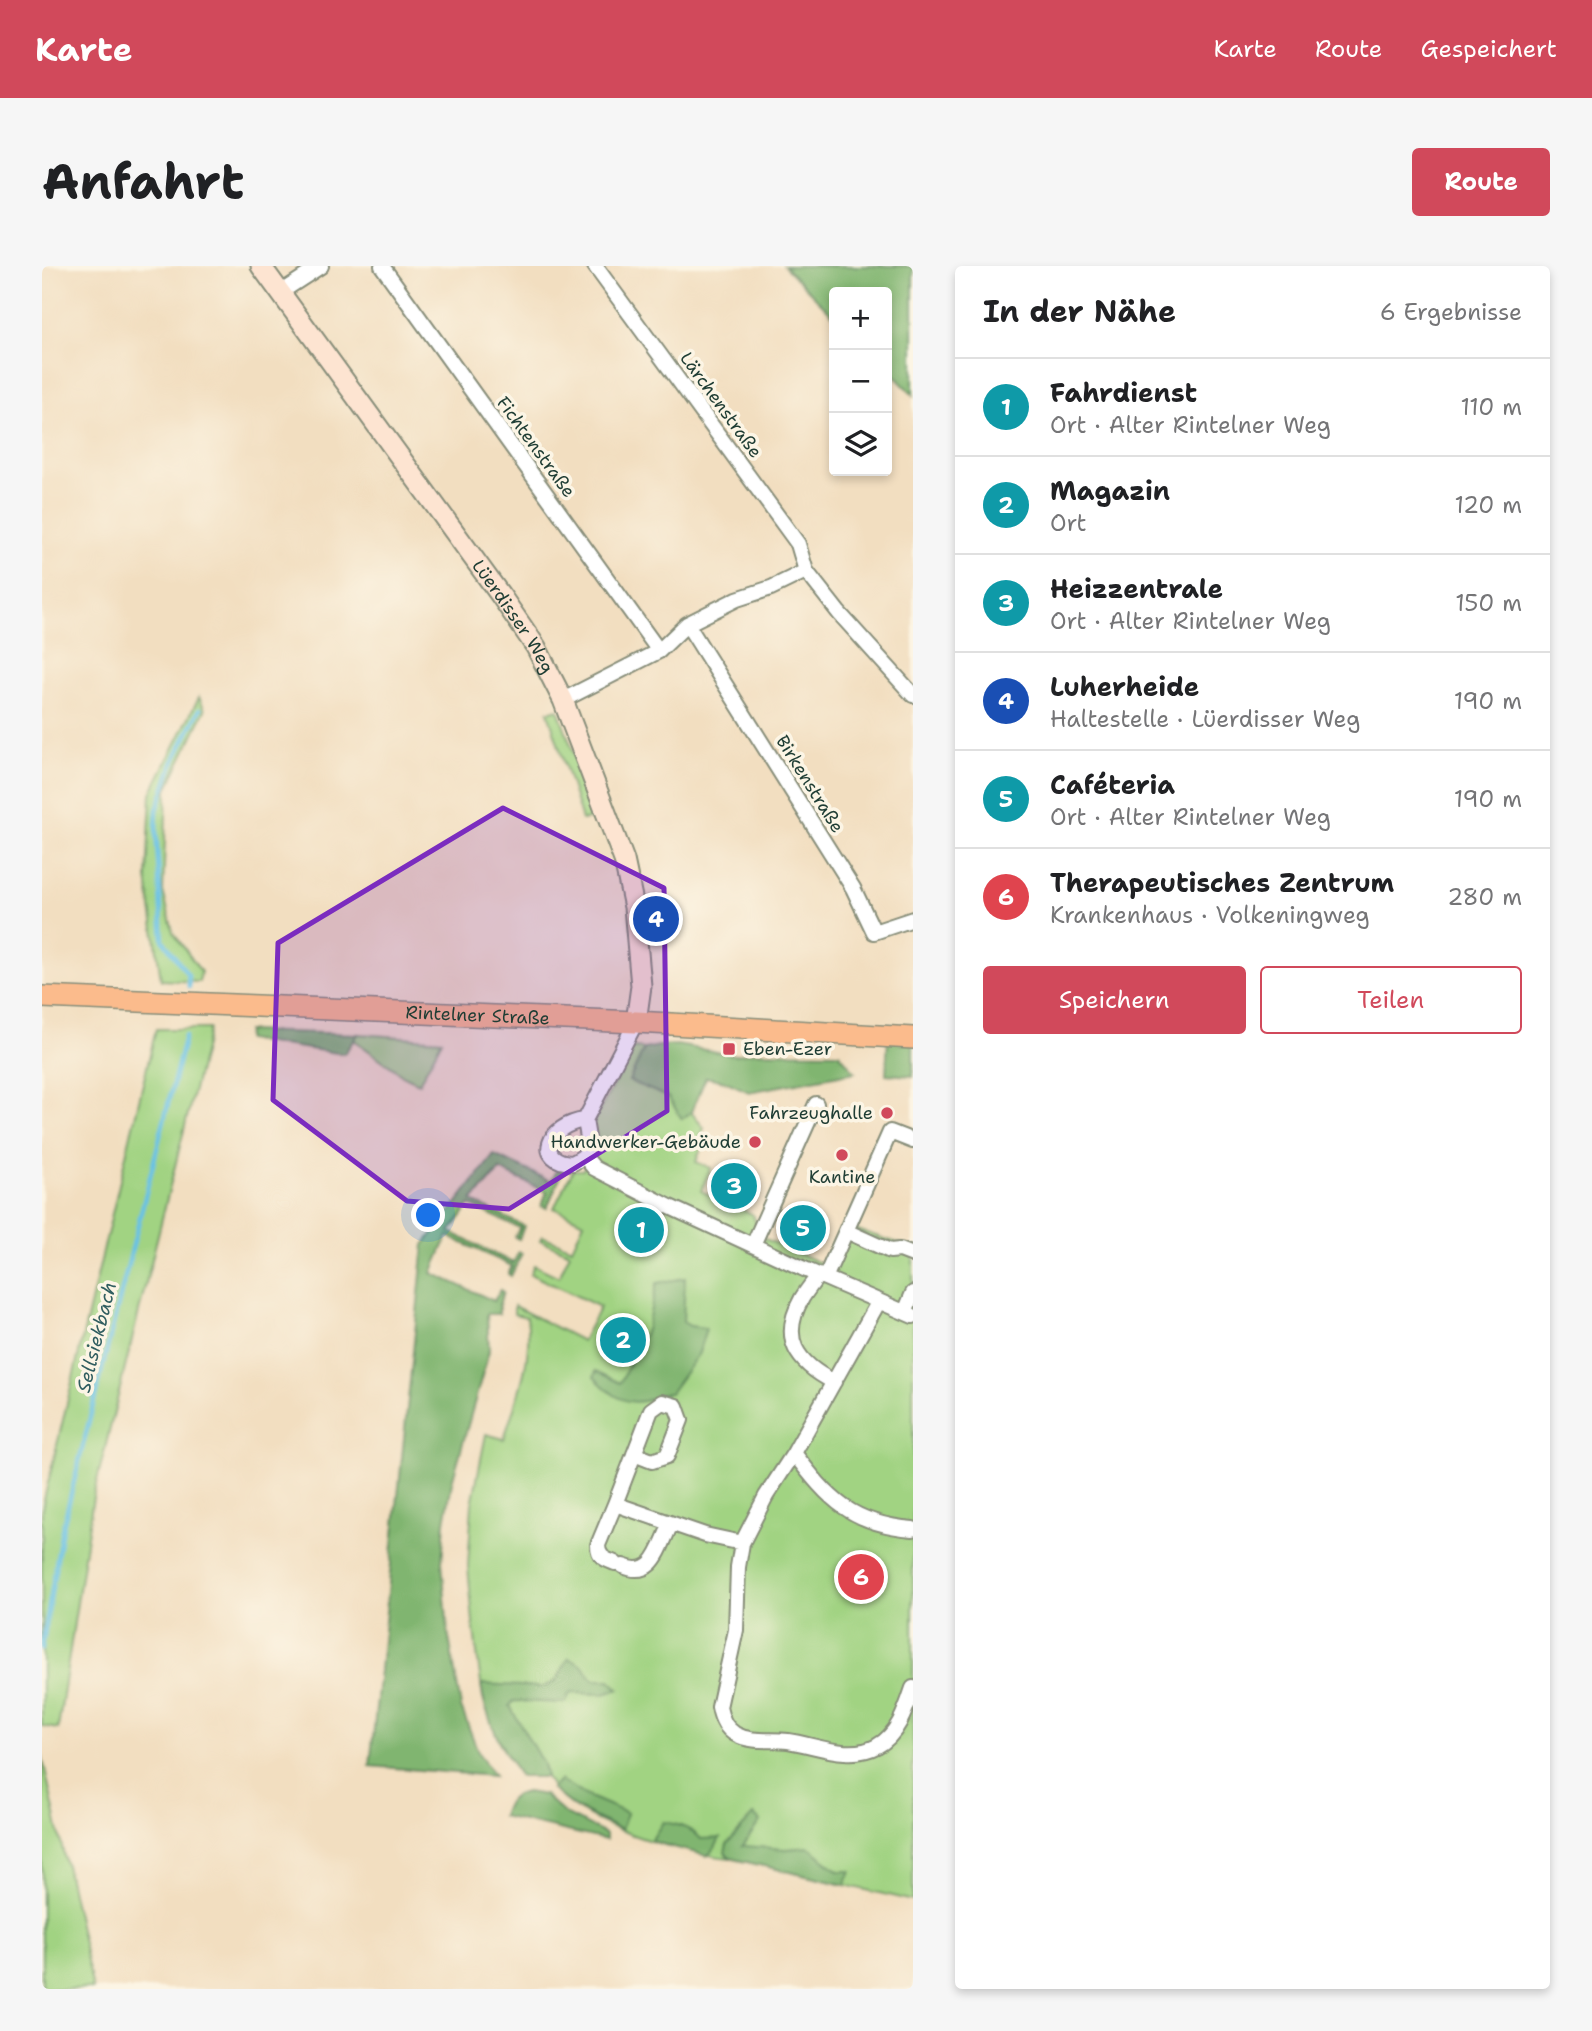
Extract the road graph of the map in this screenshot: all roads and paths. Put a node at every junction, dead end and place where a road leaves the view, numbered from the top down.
1 (261, 266) edge
2 (321, 266) edge
3 (382, 266) edge
4 (596, 266) edge
5 (281, 292) junction
6 (806, 571) junction
7 (687, 624) junction
8 (659, 650) junction
9 (913, 695) edge
10 (563, 700) junction
11 (913, 919) edge
12 (42, 997) edge
13 (636, 1022) junction
14 (913, 1038) edge
15 (816, 1104) dead end
16 (585, 1120) junction
17 (913, 1141) edge
18 (584, 1156) junction
19 (846, 1231) junction
20 (753, 1245) junction
21 (913, 1255) edge
22 (821, 1276) junction
23 (913, 1293) edge
24 (879, 1301) junction
25 (909, 1314) edge
26 (834, 1382) junction
27 (634, 1454) dead end
28 (794, 1454) junction
29 (615, 1504) junction
30 (671, 1524) junction
31 (913, 1530) edge
32 (742, 1543) junction
33 (913, 1688) edge

1 - 5 main road, Lüerdisser Weg
2 - 5 street
3 - 8 street, Fichtenstraße
4 - 6 street, Lärchenstraße
5 - 10 main road, Lüerdisser Weg
6 - 7 street
6 - 9 street, Lärchenstraße
7 - 8 street
7 - 11 street, Birkenstraße
8 - 10 street
10 - 13 main road, Lüerdisser Weg
12 - 13 main road, Rintelner Straße
13 - 14 main road, Rintelner Straße
13 - 16 street
15 - 20 street
16 - 18 street
16 - 18 street
17 - 19 street
18 - 20 street
19 - 21 street
19 - 22 street
20 - 22 street
22 - 24 street
22 - 26 street
23 - 25 street
24 - 25 street
24 - 26 street
26 - 28 street
27 - 29 street
28 - 31 street
28 - 32 street
29 - 30 street
29 - 30 street
30 - 32 street
32 - 33 street

